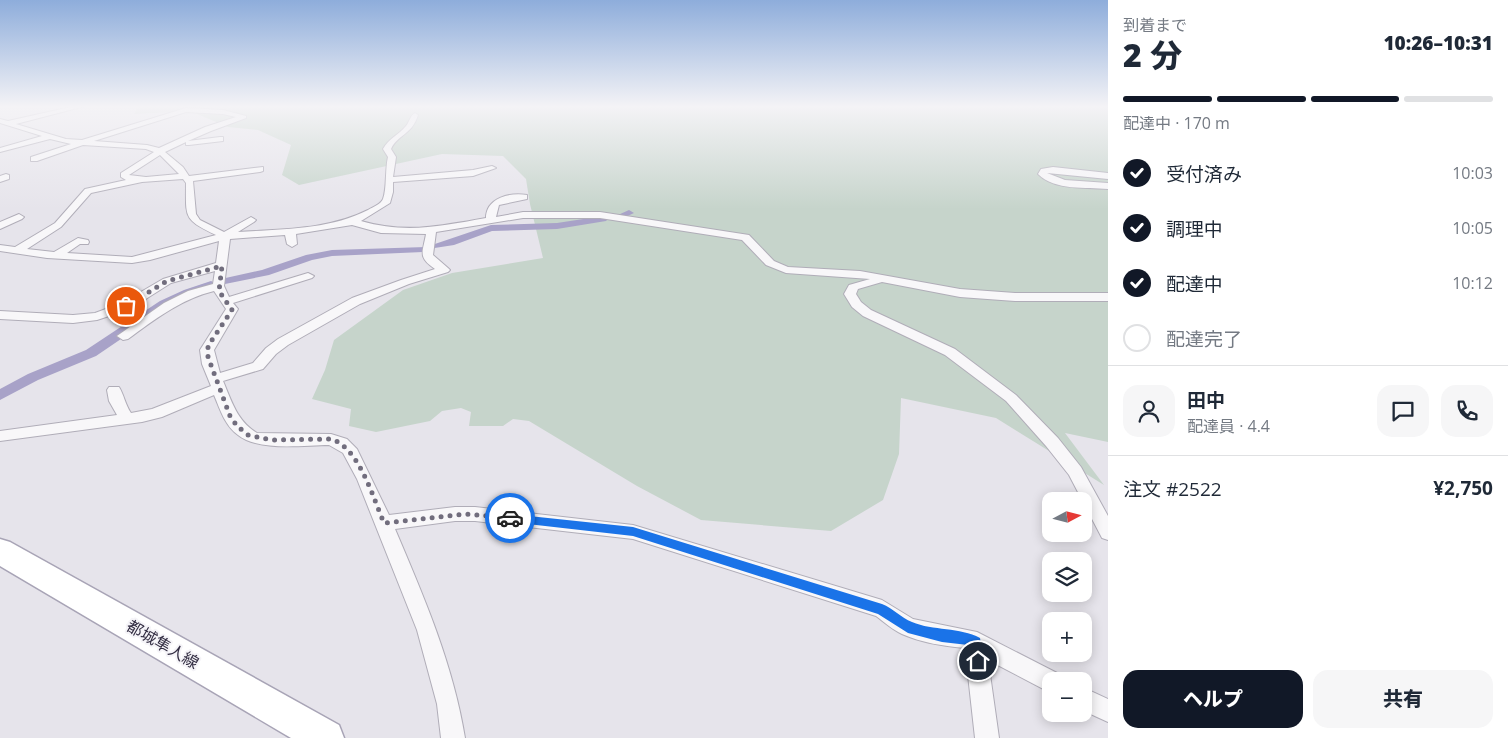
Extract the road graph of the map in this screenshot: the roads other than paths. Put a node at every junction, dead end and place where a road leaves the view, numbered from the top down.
1 (35, 140) edge
2 (68, 140) edge
3 (90, 140) edge
4 (118, 140) edge
5 (130, 140) edge
6 (184, 140) edge
7 (205, 140) edge
8 (392, 140) edge
9 (83, 143) junction
10 (179, 143) junction
11 (102, 144) junction
12 (125, 146) junction
13 (0, 150) edge
14 (160, 151) junction
15 (34, 159) dead end
16 (492, 168) dead end
17 (260, 169) dead end
18 (1108, 176) edge
19 (186, 177) junction
20 (146, 180) junction
21 (389, 180) junction
22 (1108, 186) edge
23 (524, 197) dead end
24 (19, 217) dead end
25 (491, 219) junction
26 (250, 220) dead end
27 (352, 222) junction
28 (0, 226) edge
29 (328, 227) junction
30 (290, 231) junction
31 (431, 231) junction
32 (225, 236) junction
33 (332, 237) dead end
34 (84, 242) dead end
35 (292, 244) dead end
36 (0, 248) edge
37 (16, 251) junction
38 (57, 256) junction
39 (222, 266) junction
40 (308, 276) dead end
41 (885, 279) junction
42 (218, 286) junction
43 (1108, 297) edge
44 (227, 301) junction
45 (0, 315) edge
46 (123, 336) dead end
47 (217, 384) junction
48 (114, 390) dead end
49 (127, 419) junction
50 (0, 436) edge
51 (384, 523) junction
52 (1108, 532) edge
53 (0, 551) edge
54 (975, 642) junction
55 (1042, 677) edge
56 (1092, 703) edge
57 (1108, 711) edge
58 (326, 738) edge
59 (453, 738) edge
60 (987, 738) edge

1 - 13 street
2 - 9 street
3 - 9 street
4 - 11 street
5 - 12 street
6 - 10 street
7 - 10 street
8 - 21 street
9 - 11 street
9 - 15 street
10 - 14 street
11 - 12 street
12 - 14 street
14 - 19 street
14 - 20 street
16 - 21 street
17 - 19 street
18 - 22 street
19 - 20 street
19 - 32 street
20 - 37 street
21 - 27 street
23 - 25 street
24 - 28 street
25 - 31 street
25 - 41 street
26 - 32 street
27 - 29 street
27 - 31 street
29 - 30 street
29 - 33 street
30 - 32 street
30 - 35 street
31 - 47 street
32 - 38 street
32 - 39 street
34 - 38 street
36 - 37 street
37 - 38 street
39 - 42 street
39 - 45 street
40 - 44 street
41 - 43 street
41 - 52 street
42 - 44 street
42 - 46 street
44 - 47 street
47 - 49 street
47 - 51 street
48 - 49 street
49 - 50 street
51 - 54 street
51 - 59 street
53 - 58 main road, 都城隼人線
54 - 55 street
54 - 60 street
56 - 57 street

